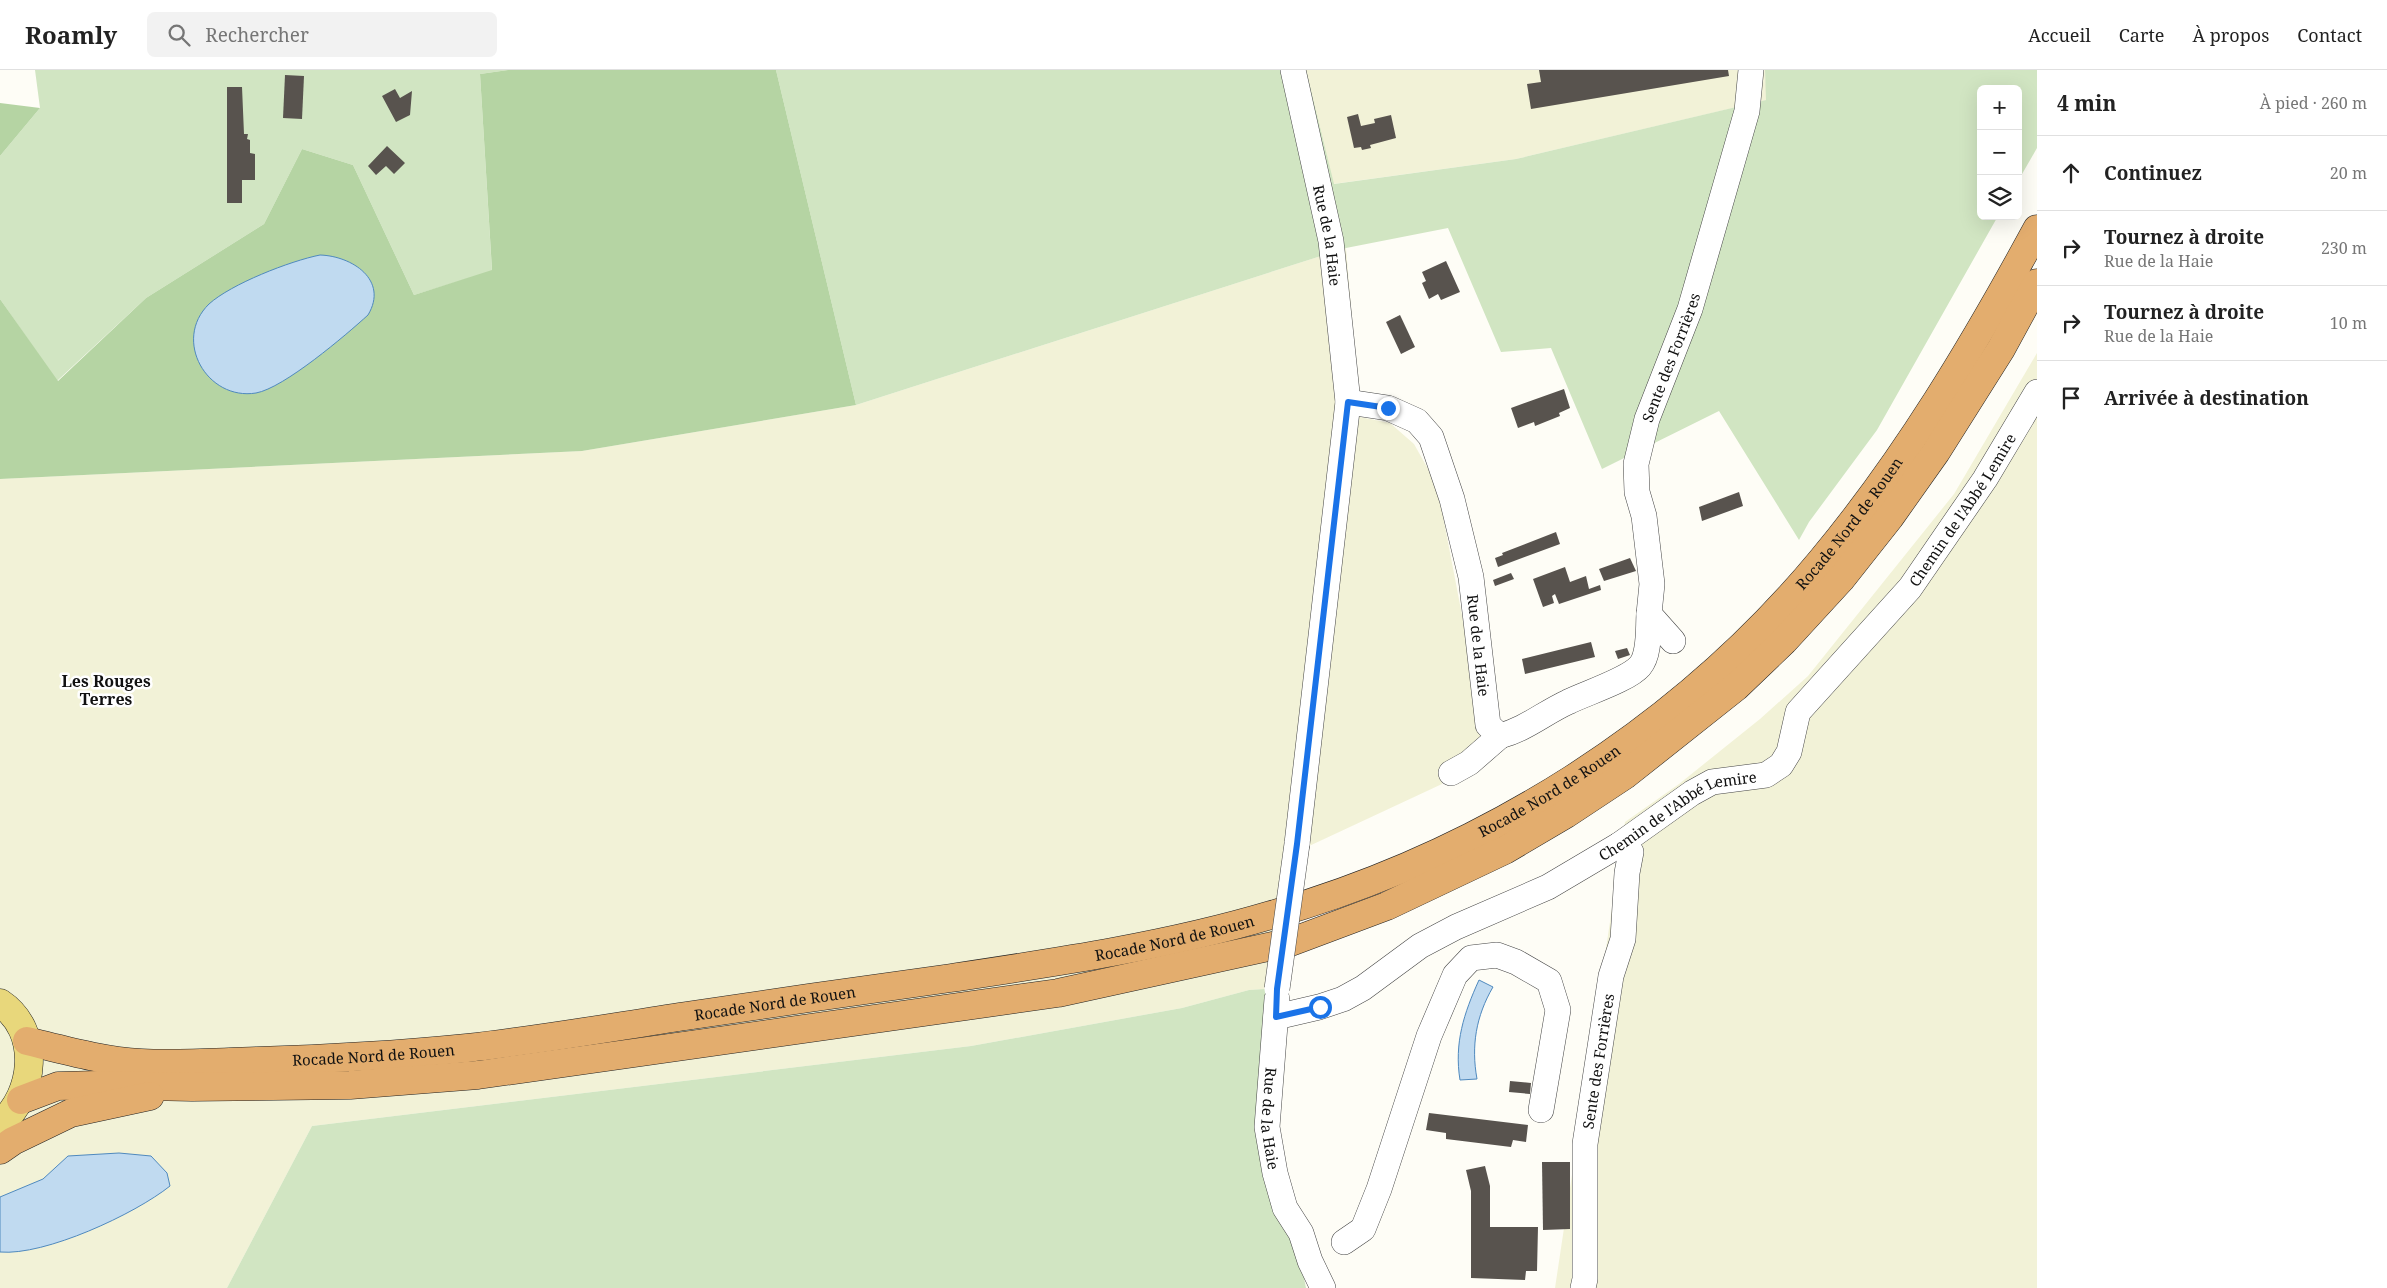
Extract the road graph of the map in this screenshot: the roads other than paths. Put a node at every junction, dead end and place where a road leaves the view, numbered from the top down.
1 (1293, 70) edge
2 (1751, 70) edge
3 (2037, 230) edge
4 (2037, 283) edge
5 (2037, 392) edge
6 (1348, 402) junction
7 (1649, 614) junction
8 (1673, 641) dead end
9 (1500, 736) junction
10 (1451, 773) dead end
11 (1619, 846) junction
12 (0, 1003) edge
13 (1276, 1017) junction
14 (27, 1041) junction
15 (192, 1088) junction
16 (21, 1100) junction
17 (1540, 1110) dead end
18 (0, 1124) edge
19 (0, 1150) edge
20 (1344, 1242) dead end
21 (1323, 1288) edge
22 (1583, 1288) edge

1 - 6 street, Rue de la Haie
2 - 7 street, Sente des Forrières
3 - 14 highway, Rocade Nord de Rouen
4 - 15 highway, Rocade Nord de Rouen
5 - 11 street, Chemin de l'Abbé Lemire
6 - 9 street, Rue de la Haie
6 - 13 street, Rue de la Haie, bridge
7 - 8 street
7 - 9 street
9 - 10 street
11 - 13 street, Chemin de l'Abbé Lemire
11 - 22 street, Sente des Forrières
12 - 14 main road
13 - 21 street, Rue de la Haie
14 - 16 main road
15 - 16 highway, Rocade Nord de Rouen
15 - 19 highway
16 - 18 main road
17 - 20 street

